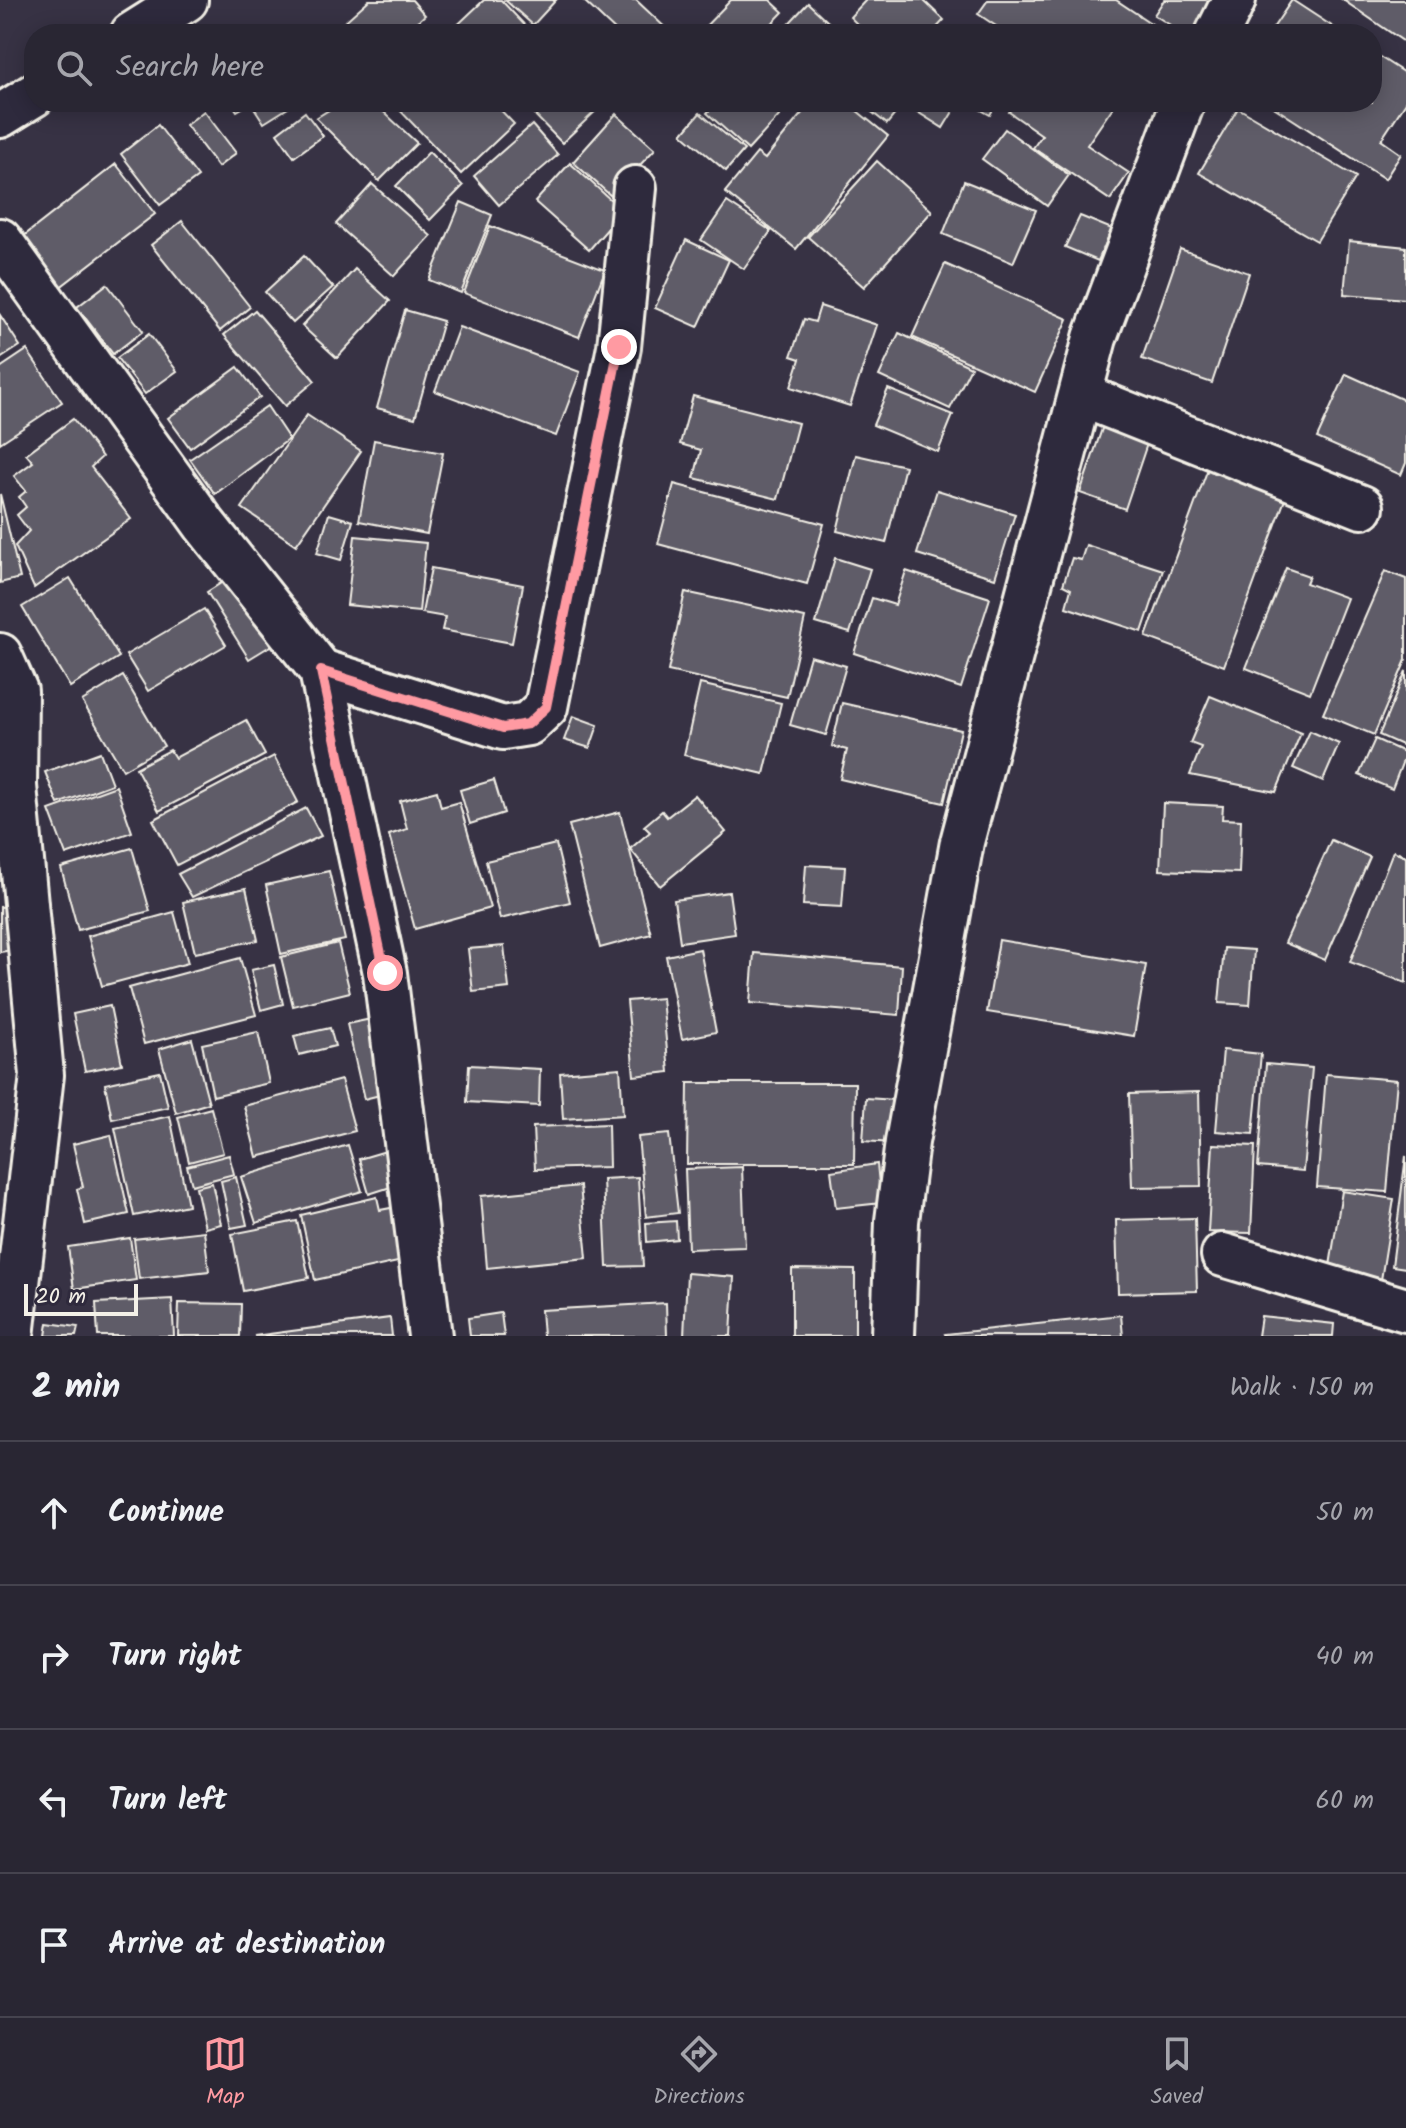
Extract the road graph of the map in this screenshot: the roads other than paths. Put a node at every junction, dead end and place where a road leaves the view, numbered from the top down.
1 (186, 0) edge
2 (1234, 0) edge
3 (148, 24) edge
4 (1222, 24) edge
5 (24, 101) edge
6 (1179, 112) edge
7 (0, 116) edge
8 (635, 188) dead end
9 (0, 240) edge
10 (1081, 395) junction
11 (1362, 507) dead end
12 (0, 655) edge
13 (321, 671) junction
14 (1223, 1255) dead end
15 (1406, 1310) edge
16 (12, 1336) edge
17 (430, 1336) edge
18 (893, 1336) edge

1 - 3 street
2 - 4 street
5 - 7 street
6 - 10 street
8 - 13 street
9 - 13 street
10 - 11 street
10 - 18 street
12 - 16 street
13 - 17 street
14 - 15 street

